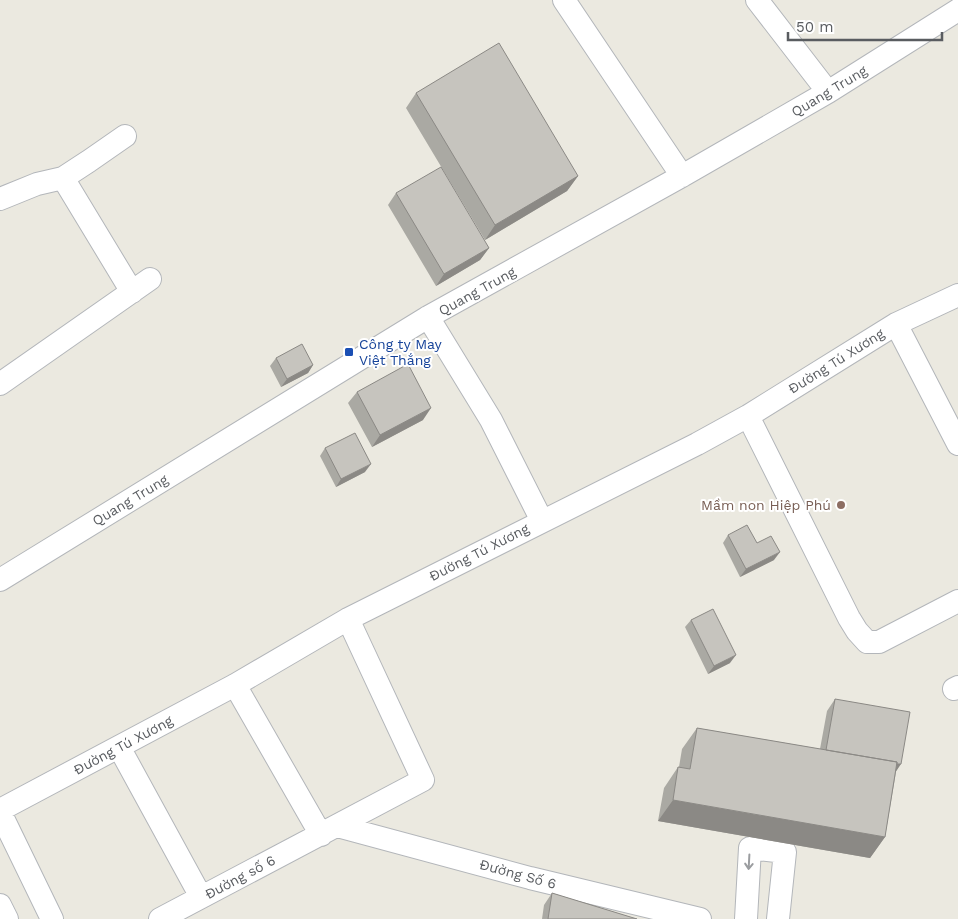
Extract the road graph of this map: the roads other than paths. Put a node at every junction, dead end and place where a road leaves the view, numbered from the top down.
1 (564, 0) edge
2 (757, 0) edge
3 (958, 10) edge
4 (828, 92) junction
5 (125, 136) dead end
6 (682, 176) junction
7 (63, 178) junction
8 (0, 199) edge
9 (958, 295) edge
10 (428, 318) junction
11 (896, 324) junction
12 (0, 384) edge
13 (748, 416) junction
14 (958, 444) edge
15 (542, 521) junction
16 (0, 580) edge
17 (958, 601) edge
18 (348, 618) junction
19 (235, 685) junction
20 (119, 747) junction
21 (0, 811) edge
22 (329, 830) junction
23 (201, 898) junction
24 (0, 906) edge
25 (7, 919) edge
26 (52, 919) edge
27 (160, 919) edge
28 (700, 919) edge
29 (746, 919) edge
30 (778, 919) edge

1 - 6 street
2 - 4 street
3 - 4 street, Quang Trung
4 - 6 street, Quang Trung
5 - 7 street
6 - 10 street, Quang Trung
7 - 8 street
7 - 12 street
9 - 11 street, Đường Tú Xương
10 - 15 street
10 - 16 street, Quang Trung
11 - 13 street, Đường Tú Xương
11 - 14 street
13 - 15 street, Đường Tú Xương
13 - 17 street
15 - 18 street, Đường Tú Xương
18 - 19 street, Đường Tú Xương
18 - 22 street, Đường số 6
19 - 20 street, Đường Tú Xương
19 - 22 street
20 - 21 street, Đường Tú Xương
20 - 23 street
21 - 26 street
22 - 23 street, Đường số 6
22 - 28 street, Đường Số 6
23 - 27 street, Đường số 6
24 - 25 street
30 -> 29 street

